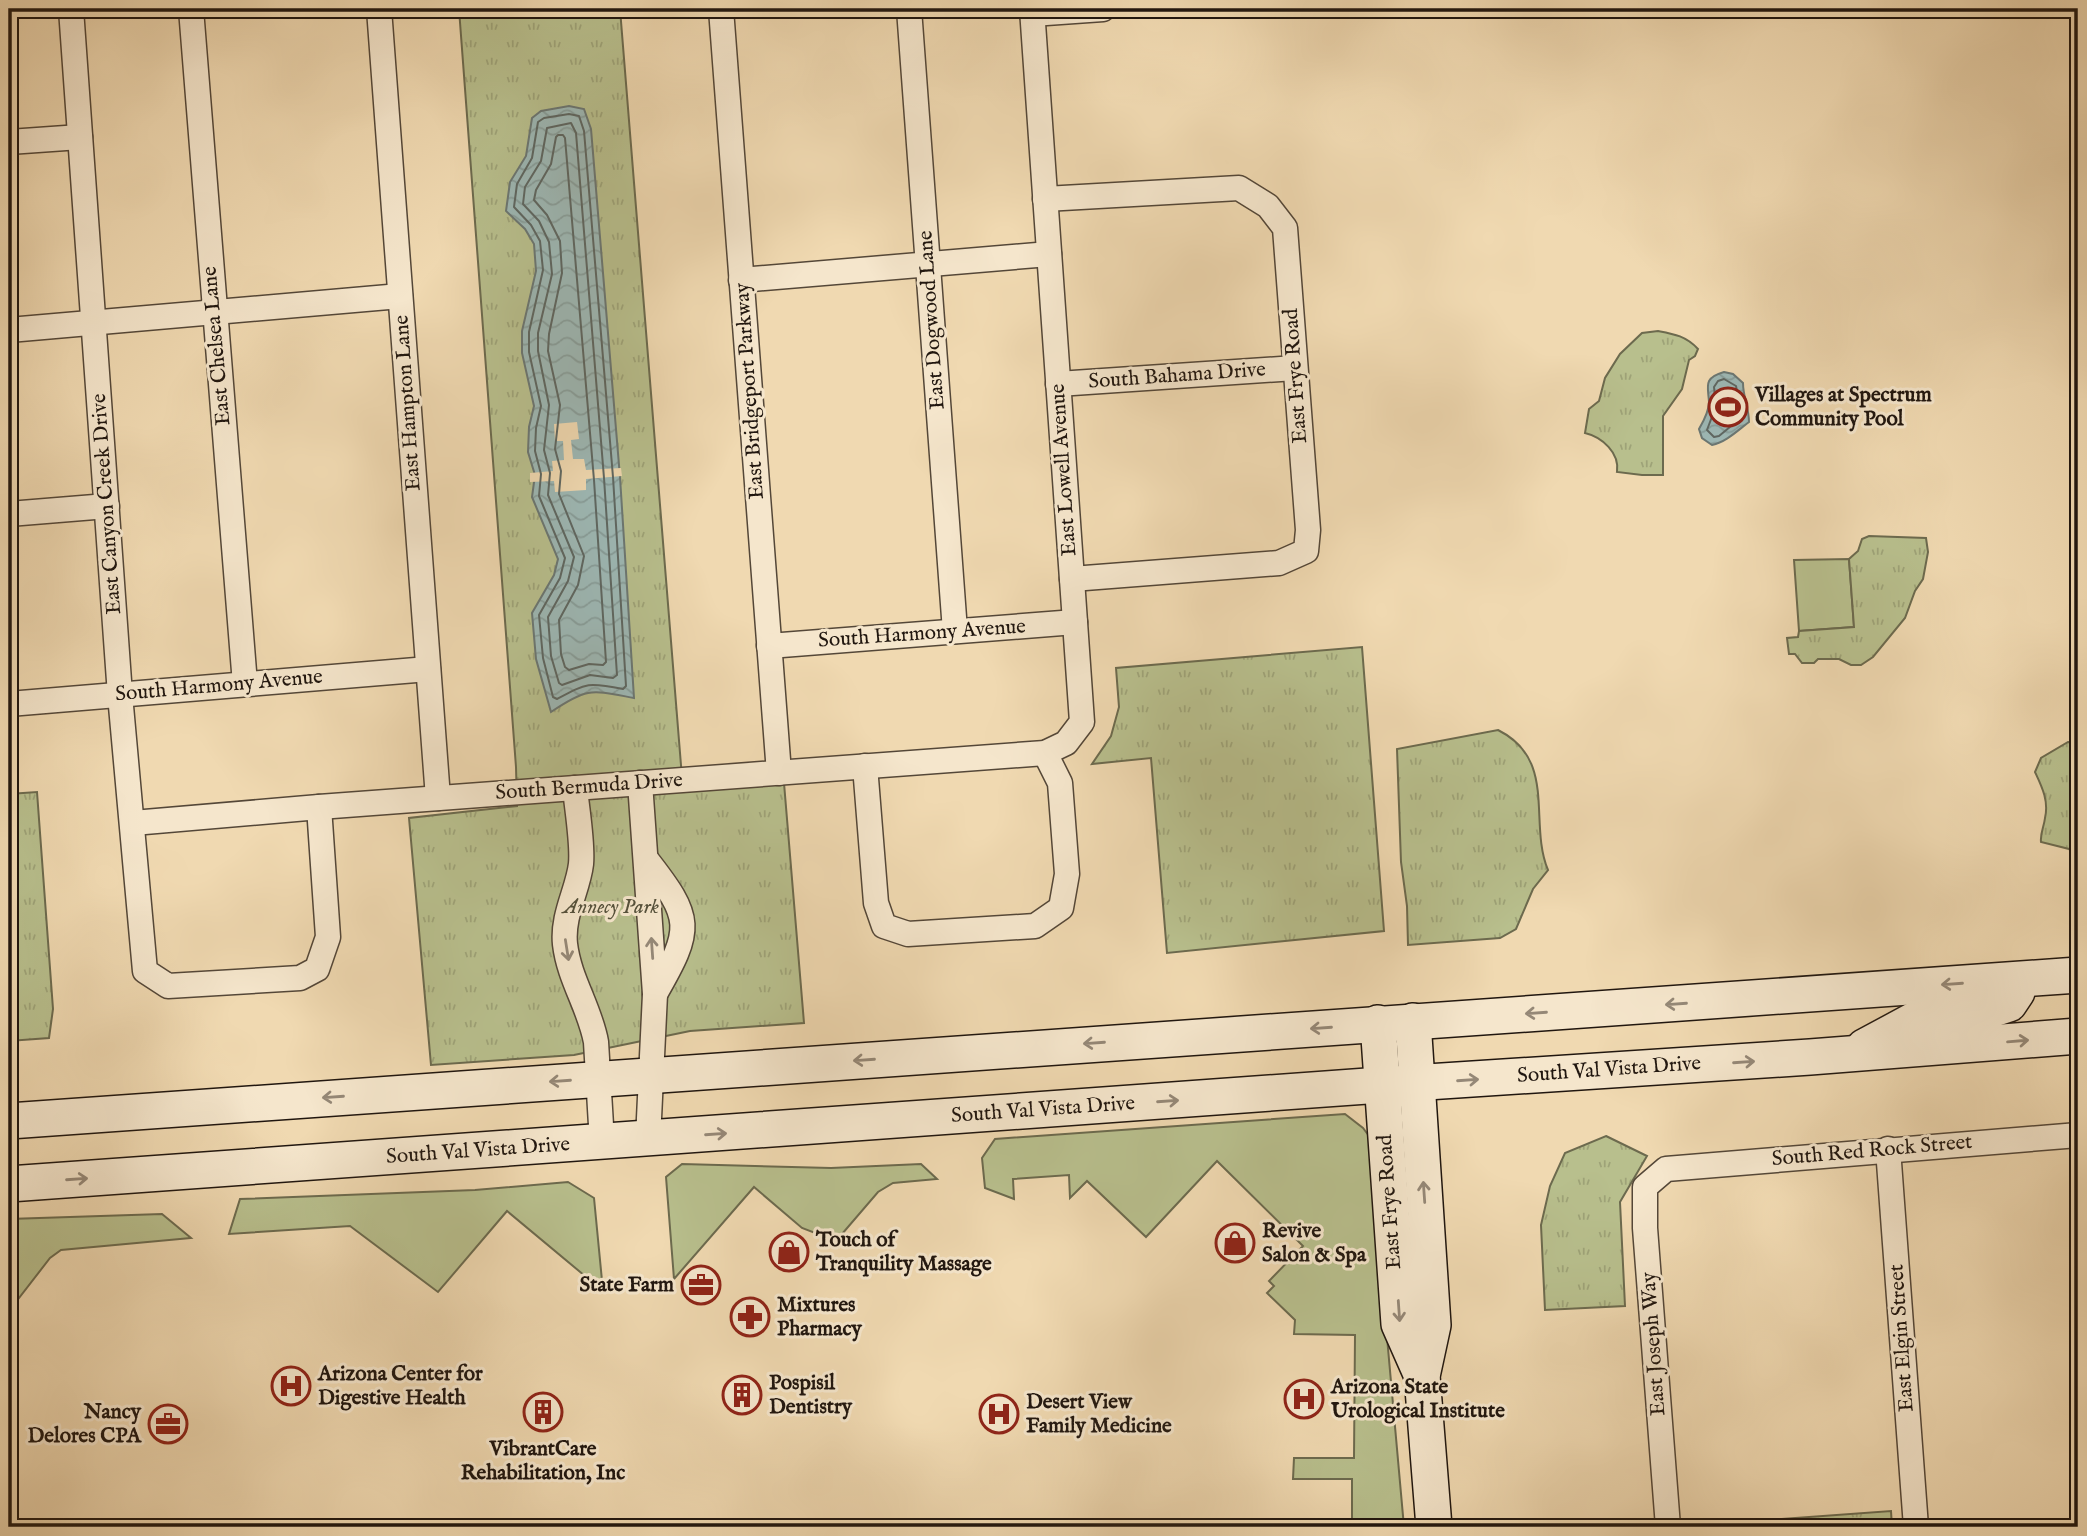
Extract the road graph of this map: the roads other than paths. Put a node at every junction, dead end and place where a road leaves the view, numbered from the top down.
1 (71, 9) edge
2 (191, 9) edge
3 (379, 9) edge
4 (721, 9) edge
5 (909, 9) edge
6 (1102, 9) edge
7 (1032, 12) edge
8 (80, 136) junction
9 (9, 142) edge
10 (1045, 199) junction
11 (1049, 254) junction
12 (928, 265) junction
13 (741, 280) junction
14 (400, 296) junction
15 (214, 311) junction
16 (94, 323) junction
17 (9, 330) edge
18 (1295, 368) junction
19 (1058, 384) junction
20 (107, 506) junction
21 (9, 514) edge
22 (1072, 579) junction
23 (1075, 622) junction
24 (956, 631) junction
25 (769, 646) junction
26 (428, 669) junction
27 (245, 684) junction
28 (120, 695) junction
29 (9, 704) edge
30 (1045, 753) junction
31 (864, 766) junction
32 (779, 773) junction
33 (640, 783) junction
34 (575, 788) junction
35 (438, 798) junction
36 (319, 807) junction
37 (133, 823) junction
38 (2078, 975) edge
39 (2020, 980) junction
40 (1413, 1021) junction
41 (1378, 1023) junction
42 (2078, 1036) edge
43 (1852, 1054) junction
44 (652, 1074) junction
45 (597, 1078) junction
46 (1417, 1083) junction
47 (1381, 1086) junction
48 (9, 1121) edge
49 (2078, 1135) edge
50 (648, 1139) junction
51 (602, 1142) junction
52 (1888, 1149) junction
53 (1666, 1169) joint
54 (9, 1184) edge
55 (1422, 1376) junction
56 (1434, 1527) edge
57 (1668, 1527) edge
58 (1916, 1527) edge

1 - 8 street, East Canyon Creek Drive
2 - 15 street, East Chelsea Lane
3 - 14 street, East Hampton Lane
4 - 13 street, East Bridgeport Parkway
5 - 12 street, East Dogwood Lane
6 - 7 street
7 - 10 street, East Lowell Avenue
8 - 9 street
8 - 16 street, East Canyon Creek Drive
10 - 11 street, East Lowell Avenue
10 - 18 street, East Frye Road
11 - 12 street
11 - 19 street, East Lowell Avenue
12 - 13 street
12 - 24 street, East Dogwood Lane
13 - 25 street, East Bridgeport Parkway
14 - 15 street
14 - 26 street, East Hampton Lane
15 - 16 street
15 - 27 street, East Chelsea Lane
16 - 17 street
16 - 20 street, East Canyon Creek Drive
18 - 19 street, South Bahama Drive
18 - 22 street, East Frye Road
19 - 22 street, East Lowell Avenue
20 - 21 street
20 - 28 street, East Canyon Creek Drive
22 - 23 street, East Lowell Avenue
23 - 24 street, South Harmony Avenue
23 - 30 street, East Lowell Avenue
24 - 25 street, South Harmony Avenue
25 - 32 street, East Bridgeport Parkway
26 - 27 street, South Harmony Avenue
26 - 35 street, East Hampton Lane
27 - 28 street, South Harmony Avenue
28 - 29 street, South Harmony Avenue
28 - 37 street, East Canyon Creek Drive
30 - 31 street, South Bermuda Drive
30 - 31 street
31 - 32 street, South Bermuda Drive
32 - 33 street, South Bermuda Drive
33 - 34 street, South Bermuda Drive
44 -> 33 street
34 - 35 street, South Bermuda Drive
34 -> 45 street
35 - 36 street, South Bermuda Drive
36 - 37 street, South Bermuda Drive
36 - 37 street, East Canyon Creek Drive
38 - 39 main road
39 -> 40 main road
39 - 43 main road
40 - 41 main road
40 - 46 main road, East Frye Road
41 -> 44 main road
41 - 47 main road, East Frye Road
43 -> 42 main road, South Val Vista Drive
46 -> 43 main road, South Val Vista Drive
44 - 45 main road
44 - 50 street
45 -> 48 main road
45 - 51 street
46 - 47 main road, South Val Vista Drive
55 -> 46 main road, East Frye Road
50 -> 47 main road, South Val Vista Drive
47 -> 55 main road, East Frye Road
49 - 52 street, South Red Rock Street
50 - 51 main road, South Val Vista Drive
54 -> 51 main road, South Val Vista Drive
52 - 53 street, South Red Rock Street
52 - 58 street, East Elgin Street
53 - 57 street, East Joseph Way
55 - 56 main road, East Frye Road

